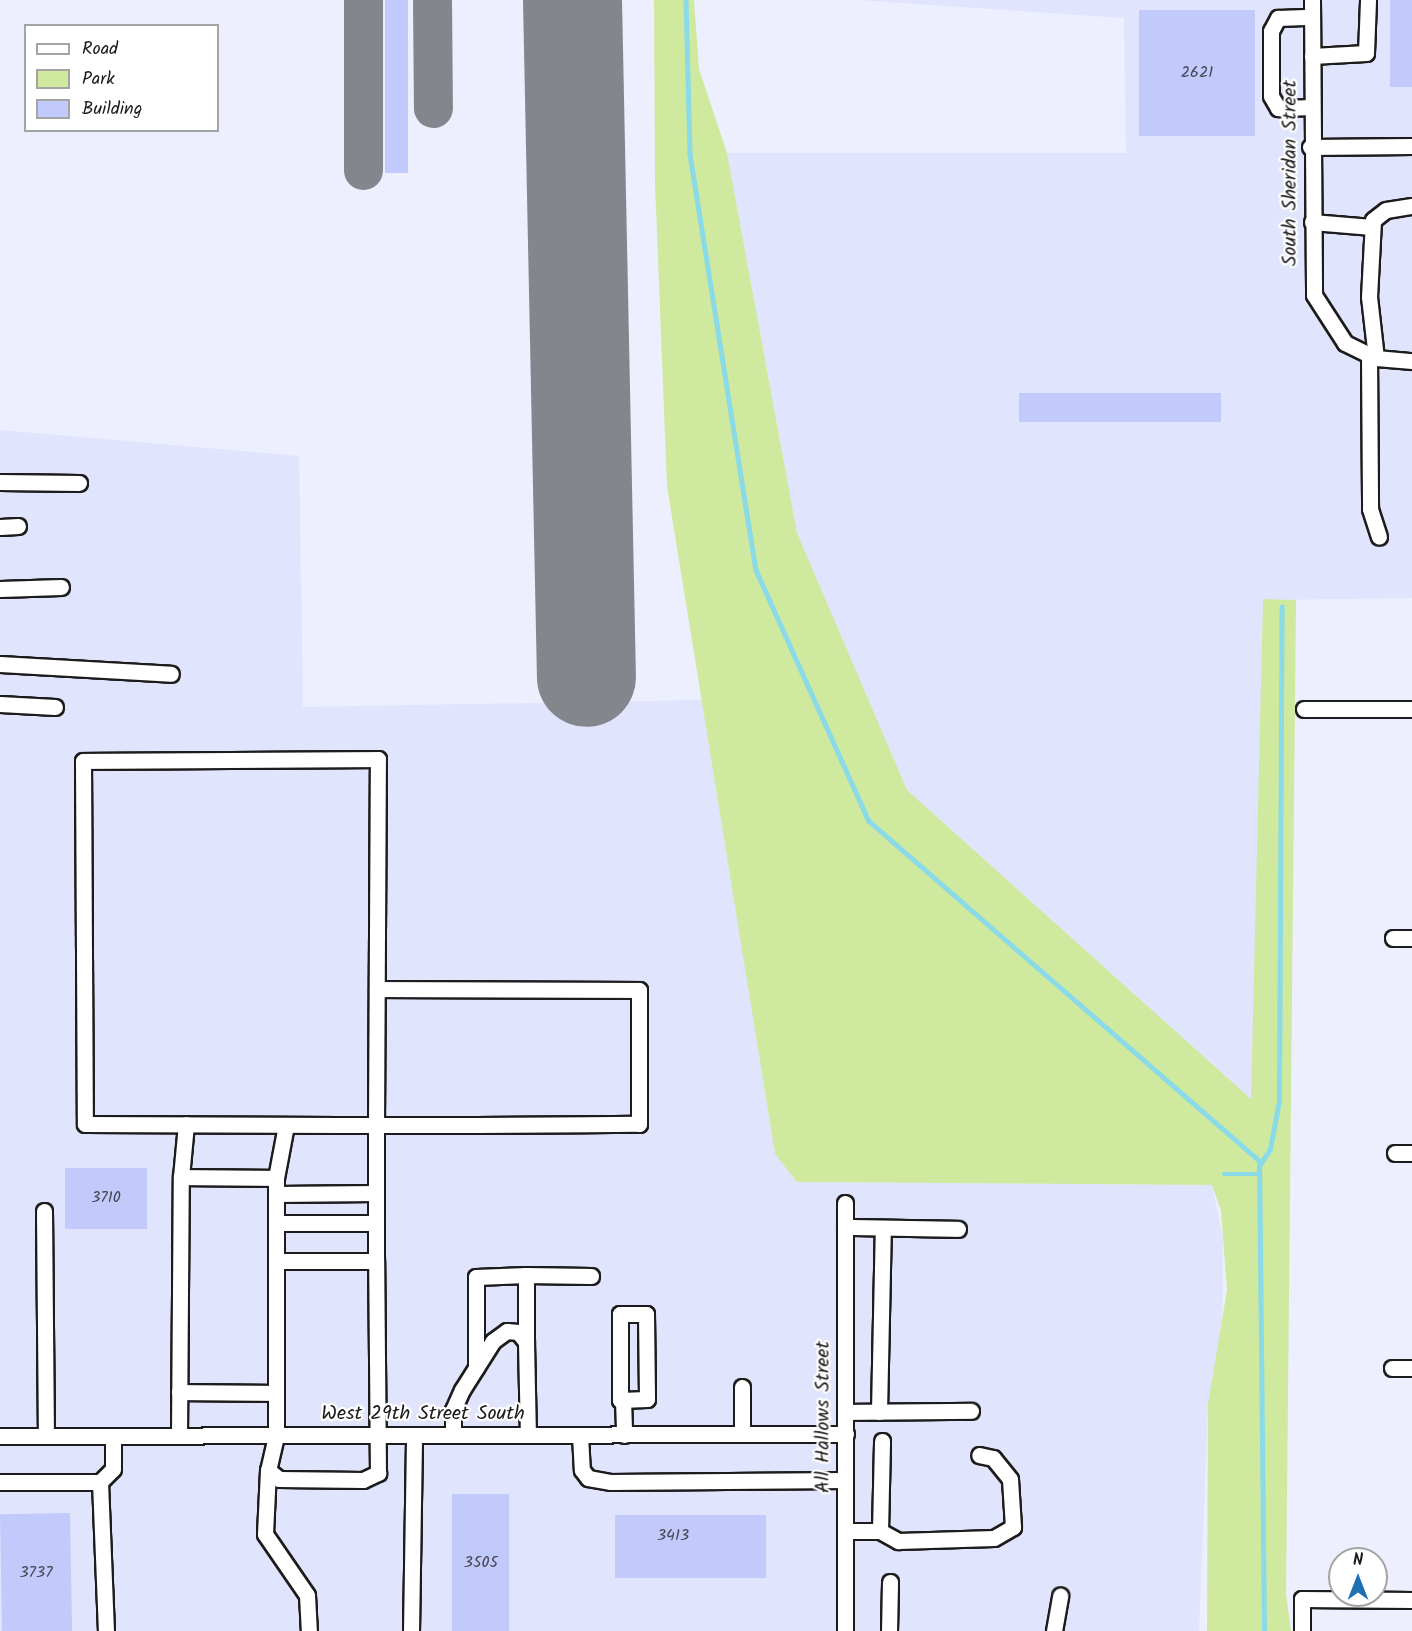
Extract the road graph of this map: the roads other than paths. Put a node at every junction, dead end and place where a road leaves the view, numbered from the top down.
1 (1312, 0) edge
2 (1368, 0) edge
3 (1312, 16) junction
4 (1312, 56) junction
5 (1311, 107) junction
6 (1412, 146) edge
7 (1310, 147) junction
8 (1412, 206) edge
9 (1312, 222) junction
10 (1372, 227) junction
11 (1372, 356) junction
12 (1412, 361) edge
13 (0, 482) edge
14 (79, 483) dead end
15 (18, 526) dead end
16 (0, 527) edge
17 (1379, 537) dead end
18 (61, 587) dead end
19 (0, 589) edge
20 (0, 664) edge
21 (171, 674) dead end
22 (0, 704) edge
23 (55, 707) dead end
24 (1304, 709) dead end
25 (1412, 709) edge
26 (1393, 938) dead end
27 (1412, 938) edge
28 (377, 989) junction
29 (186, 1124) junction
30 (286, 1125) junction
31 (376, 1125) junction
32 (1395, 1153) dead end
33 (1412, 1153) edge
34 (181, 1177) junction
35 (276, 1178) junction
36 (376, 1193) junction
37 (276, 1194) junction
38 (845, 1203) dead end
39 (44, 1211) dead end
40 (277, 1223) junction
41 (376, 1223) junction
42 (845, 1227) junction
43 (883, 1228) junction
44 (958, 1229) dead end
45 (277, 1261) junction
46 (376, 1261) junction
47 (526, 1275) junction
48 (591, 1276) dead end
49 (526, 1342) junction
50 (476, 1368) junction
51 (1392, 1368) dead end
52 (1412, 1368) edge
53 (742, 1387) dead end
54 (178, 1392) junction
55 (276, 1393) junction
56 (623, 1400) junction
57 (971, 1411) dead end
58 (846, 1412) junction
59 (879, 1412) junction
60 (742, 1434) junction
61 (846, 1434) junction
62 (378, 1435) junction
63 (414, 1435) junction
64 (453, 1435) junction
65 (528, 1435) junction
66 (579, 1435) junction
67 (624, 1435) junction
68 (0, 1436) edge
69 (46, 1436) junction
70 (113, 1436) junction
71 (180, 1436) junction
72 (276, 1436) junction
73 (882, 1441) dead end
74 (979, 1455) dead end
75 (268, 1470) junction
76 (846, 1480) junction
77 (0, 1482) edge
78 (100, 1482) junction
79 (845, 1531) junction
80 (880, 1531) junction
81 (890, 1582) dead end
82 (1060, 1596) dead end
83 (1412, 1599) edge
84 (106, 1631) edge
85 (309, 1631) edge
86 (411, 1631) edge
87 (844, 1631) edge
88 (890, 1631) edge
89 (1054, 1631) edge
90 (1302, 1631) edge

1 - 3 street, South Sheridan Street
2 - 4 street
3 - 4 street, South Sheridan Street
3 - 5 street
4 - 5 street, South Sheridan Street
5 - 7 street, South Sheridan Street
6 - 7 street
7 - 9 street, South Sheridan Street
8 - 10 street
9 - 10 street
9 - 11 street, South Sheridan Street
10 - 11 street
11 - 12 street
11 - 17 street
13 - 14 street
15 - 16 street
18 - 19 street
20 - 21 street
22 - 23 street
24 - 25 street
26 - 27 street
28 - 29 street
28 - 31 street
28 - 31 street
29 - 30 street
29 - 34 street
30 - 31 street
30 - 35 street
31 - 36 street
32 - 33 street
34 - 35 street
34 - 54 street
35 - 37 street
36 - 37 street
36 - 41 street
37 - 40 street
38 - 42 street, All Hallows Street
39 - 69 street
40 - 41 street
40 - 45 street
41 - 46 street
42 - 43 street
42 - 58 street, All Hallows Street
43 - 44 street
43 - 59 street
45 - 46 street
45 - 55 street
46 - 62 street
47 - 48 street
47 - 49 street
47 - 50 street
49 - 50 street
49 - 65 street
50 - 64 street
51 - 52 street
53 - 60 street
54 - 55 street
54 - 71 street
55 - 72 street
56 - 56 street
56 - 67 street
57 - 59 street
58 - 59 street
58 - 61 street, All Hallows Street
60 - 61 street, West 29th Street South
60 - 67 street, West 29th Street South
61 - 76 street, All Hallows Street
62 - 63 street, West 29th Street South
62 - 72 street, West 29th Street South
62 - 75 street
63 - 64 street, West 29th Street South
63 - 86 street
64 - 65 street, West 29th Street South
65 - 66 street, West 29th Street South
66 - 67 street, West 29th Street South
66 - 76 street
68 - 69 street, West 29th Street South
69 - 70 street, West 29th Street South
70 - 71 street, West 29th Street South
70 - 78 street
71 - 72 street, West 29th Street South
72 - 75 street
73 - 80 street
74 - 80 street
75 - 85 street
76 - 79 street, All Hallows Street
77 - 78 street
78 - 84 street
79 - 80 street
79 - 87 street, All Hallows Street
81 - 88 street
82 - 89 street
83 - 90 street

